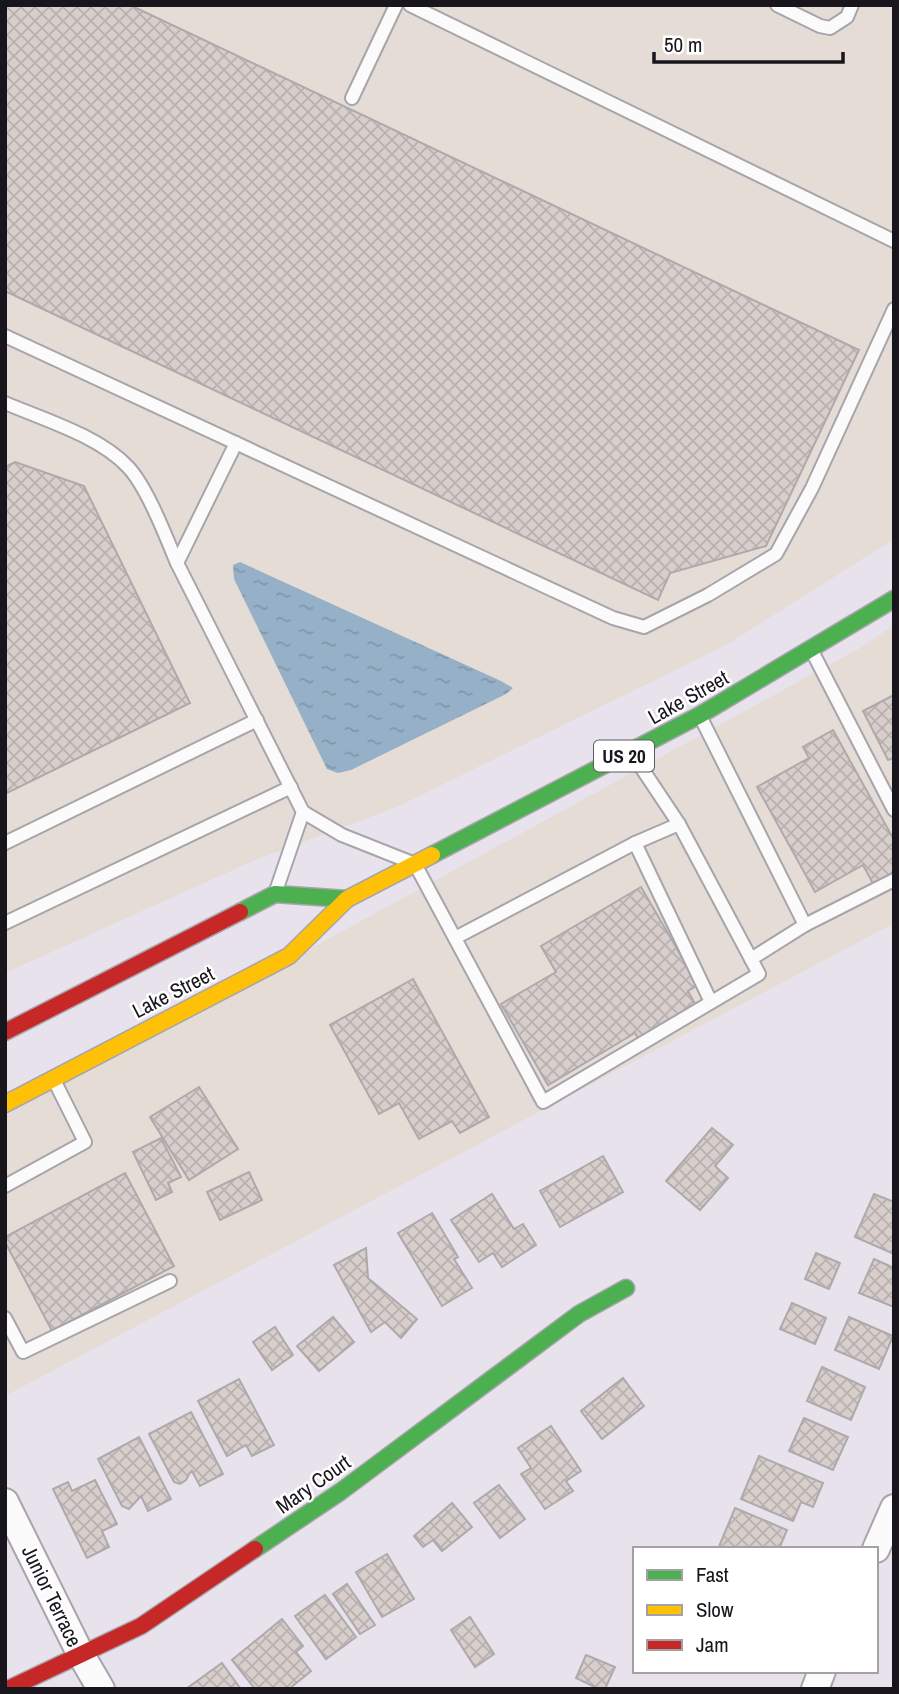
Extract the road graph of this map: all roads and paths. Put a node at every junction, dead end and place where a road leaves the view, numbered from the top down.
1 (396, 5) edge
2 (410, 5) edge
3 (777, 5) edge
4 (852, 5) edge
5 (352, 98) dead end
6 (894, 241) edge
7 (894, 309) edge
8 (5, 336) edge
9 (5, 403) edge
10 (236, 443) junction
11 (177, 563) junction
12 (894, 599) edge
13 (812, 650) junction
14 (700, 715) junction
15 (257, 720) junction
16 (631, 752) junction
17 (291, 787) junction
18 (894, 810) edge
19 (303, 812) junction
20 (679, 824) junction
21 (635, 843) junction
22 (5, 844) edge
23 (415, 863) junction
24 (894, 880) edge
25 (275, 894) junction
26 (347, 899) junction
27 (5, 923) edge
28 (805, 925) junction
29 (455, 938) junction
30 (751, 958) junction
31 (711, 1002) junction
32 (5, 1032) edge
33 (53, 1079) junction
34 (5, 1104) edge
35 (5, 1186) edge
36 (170, 1281) dead end
37 (625, 1288) dead end
38 (5, 1318) edge
39 (5, 1502) edge
40 (894, 1508) edge
41 (877, 1547) edge
42 (80, 1653) junction
43 (8, 1689) edge
44 (101, 1689) edge

1 - 5 lane
2 - 6 lane
3 - 4 lane
7 - 10 lane
8 - 10 lane
9 - 11 lane
10 - 11 lane
11 - 15 lane
12 - 13 main road, Lake Street / US 20
13 - 14 main road, Lake Street / US 20
13 - 18 lane
14 - 16 main road, Lake Street / US 20
14 - 28 lane
15 - 17 lane
15 - 22 lane
16 - 20 lane
16 - 23 main road, Lake Street / US 20
17 - 19 lane
17 - 27 lane
19 - 23 lane
19 - 25 lane
20 - 21 lane
20 - 30 lane
21 - 29 lane
21 - 31 lane
23 - 26 main road, Lake Street / US 20
23 - 29 lane
24 - 28 lane
25 - 26 main road
25 - 32 main road, Lake Street
26 - 33 main road, Lake Street / US 20
28 - 30 lane
29 - 31 lane
30 - 31 lane
33 - 34 main road, Lake Street / US 20
33 - 35 lane
36 - 38 lane
37 - 42 main road, Mary Court
39 - 42 street, Junior Terrace
40 - 41 street
42 - 43 main road, Mary Court
42 - 44 street, Junior Terrace

